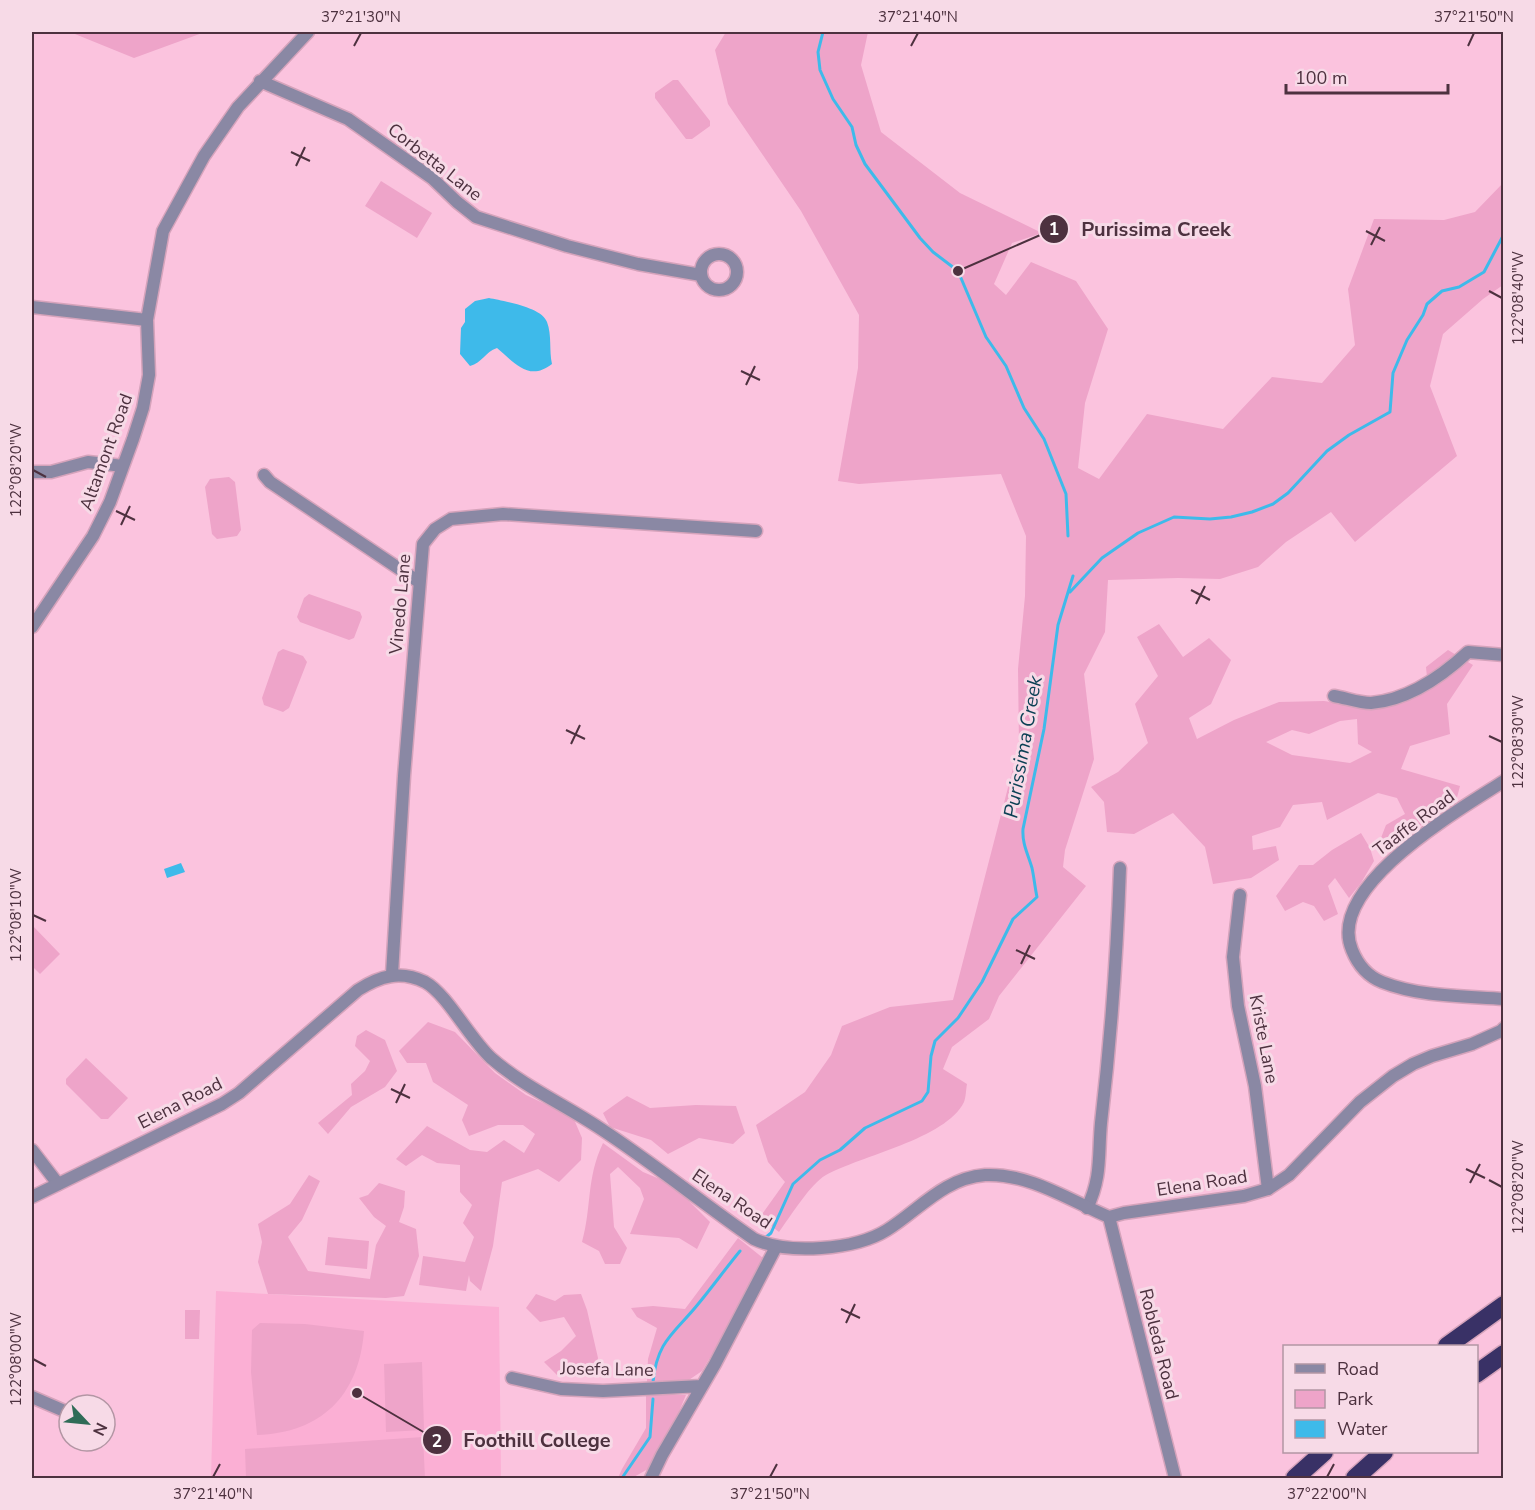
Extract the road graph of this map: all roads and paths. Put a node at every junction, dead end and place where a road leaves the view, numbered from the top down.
1 (308, 32) edge
2 (260, 81) junction
3 (701, 274) dead end
4 (32, 307) edge
5 (147, 320) junction
6 (123, 466) junction
7 (32, 472) edge
8 (264, 475) dead end
9 (756, 531) dead end
10 (419, 582) junction
11 (32, 627) edge
12 (1503, 655) edge
13 (1334, 696) dead end
14 (1503, 781) edge
15 (1120, 868) dead end
16 (1240, 895) dead end
17 (392, 974) junction
18 (1503, 999) edge
19 (1503, 1028) edge
20 (32, 1150) edge
21 (58, 1184) junction
22 (1269, 1189) junction
23 (32, 1197) edge
24 (1087, 1208) junction
25 (1108, 1217) junction
26 (776, 1247) junction
27 (1503, 1305) edge
28 (1450, 1345) edge
29 (1503, 1354) edge
30 (1478, 1373) edge
31 (512, 1378) dead end
32 (702, 1386) junction
33 (32, 1397) edge
34 (57, 1408) edge
35 (1323, 1453) edge
36 (1383, 1453) edge
37 (651, 1479) edge
38 (1175, 1479) edge
39 (1295, 1479) edge
40 (1354, 1479) edge

1 - 2 street, Altamont Road
2 - 3 street, Corbetta Lane
2 - 5 street, Altamont Road
4 - 5 street
5 - 6 street, Altamont Road
6 - 7 street
6 - 11 street, Altamont Road
8 - 10 street
9 - 10 street, Vinedo Lane
10 - 17 street, Vinedo Lane
12 - 13 street
14 - 18 street, Taaffe Road
15 - 24 street
16 - 22 street, Kriste Lane
17 - 21 street, Elena Road
17 - 26 street, Elena Road
19 - 22 street, Elena Road
20 - 21 street
21 - 23 street, Elena Road
22 - 25 street, Elena Road
24 - 25 street, Elena Road
24 - 26 street, Elena Road
25 - 38 street, Robleda Road
26 - 32 street
27 - 28 highway
29 - 30 highway
31 - 32 street, Josefa Lane
32 - 37 street
33 - 34 street
35 - 39 highway
36 - 40 highway

